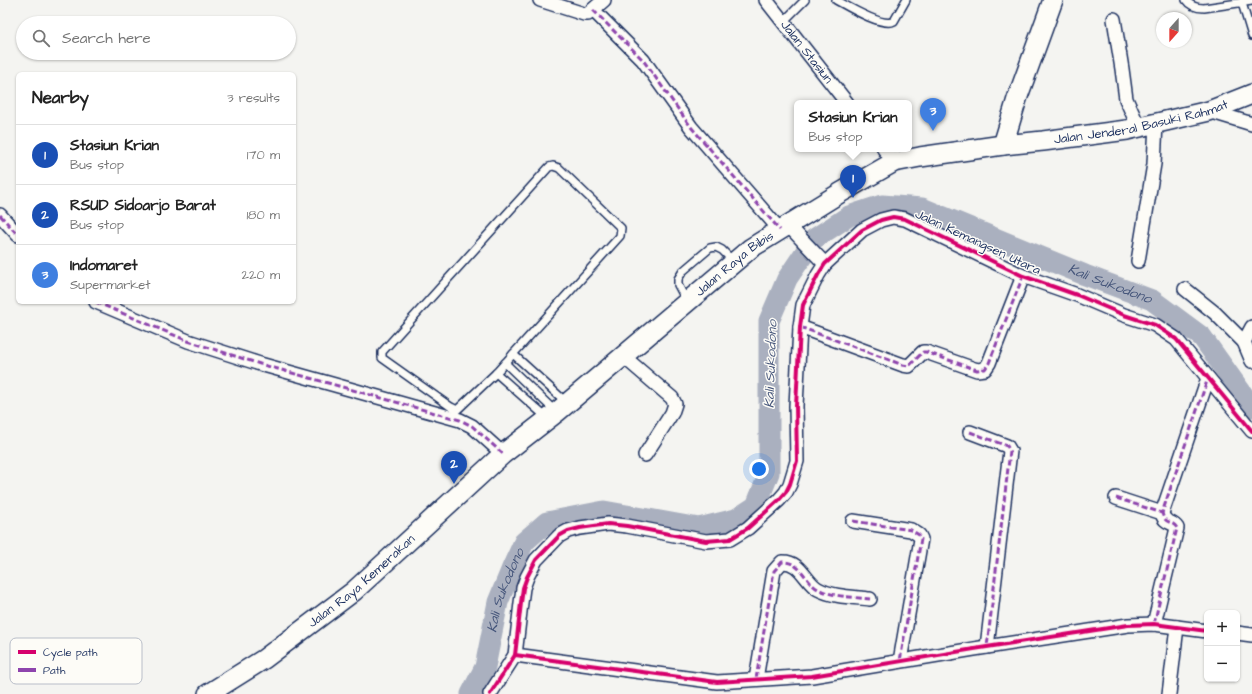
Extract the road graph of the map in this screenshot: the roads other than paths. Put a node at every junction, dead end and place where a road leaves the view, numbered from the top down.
1 (604, 0) edge
2 (766, 0) edge
3 (805, 0) edge
4 (836, 0) edge
5 (906, 0) edge
6 (1053, 0) edge
7 (1186, 0) edge
8 (546, 1) edge
9 (1243, 1) edge
10 (1252, 1) edge
11 (593, 10) junction
12 (1114, 19) dead end
13 (783, 22) junction
14 (1252, 36) edge
15 (1252, 94) edge
16 (845, 100) edge
17 (1210, 111) junction
18 (1252, 124) edge
19 (1148, 125) junction
20 (1003, 145) junction
21 (889, 156) edge
22 (0, 215) edge
23 (784, 228) junction
24 (16, 233) edge
25 (1138, 261) dead end
26 (823, 262) junction
27 (734, 263) junction
28 (1023, 276) junction
29 (1185, 289) dead end
30 (688, 302) junction
31 (101, 304) edge
32 (800, 327) junction
33 (1252, 327) edge
34 (1244, 342) junction
35 (513, 354) junction
36 (623, 356) junction
37 (1252, 361) edge
38 (505, 363) junction
39 (496, 373) junction
40 (1208, 378) junction
41 (557, 411) junction
42 (1252, 431) edge
43 (970, 432) dead end
44 (503, 454) junction
45 (645, 454) dead end
46 (1116, 498) dead end
47 (1162, 513) junction
48 (853, 522) dead end
49 (870, 599) dead end
50 (1154, 624) junction
51 (1177, 627) junction
52 (1204, 631) edge
53 (1240, 633) edge
54 (1252, 635) edge
55 (987, 646) junction
56 (515, 654) junction
57 (900, 661) junction
58 (756, 679) junction
59 (716, 688) edge
60 (208, 694) edge
61 (490, 694) edge
62 (1169, 694) edge

1 - 11 street
2 - 13 street, Jalan Stasiun
3 - 13 lane
4 - 5 lane
6 - 20 main road
7 - 9 lane
8 - 11 street
9 - 10 lane
9 - 14 lane
11 - 23 street
12 - 19 street
13 - 16 street, Jalan Stasiun
15 - 17 main road, Jalan Jenderal Basuki Rahmat
17 - 18 street
17 - 19 main road, Jalan Jenderal Basuki Rahmat
19 - 20 main road, Jalan Jenderal Basuki Rahmat
19 - 25 street
20 - 21 main road, Jalan Raya Bibis
21 - 23 main road, Jalan Raya Bibis
22 - 24 street
23 - 26 street
23 - 27 main road, Jalan Raya Bibis
26 - 28 street, Jalan Kemangsen Utara
26 - 32 street, Jalan Kemangsen Utara
27 - 30 main road, Jalan Raya Bibis
27 - 30 lane
28 - 32 street
28 - 40 street, Jalan Kemangsen Utara
29 - 34 street
30 - 36 main road, Jalan Raya Bibis
31 - 44 street
32 - 56 street, Jalan Kemangsen Utara
33 - 34 street
34 - 37 street
35 - 38 lane
35 - 39 lane
35 - 41 lane
36 - 41 main road, Jalan Raya Bibis
36 - 45 street
38 - 39 lane
38 - 41 lane
39 - 41 lane
40 - 42 street, Jalan Kemangsen Utara
40 - 47 street
41 - 44 main road, Jalan Raya Bibis
43 - 55 street
44 - 60 main road, Jalan Raya Kemerakan
46 - 47 street
47 - 50 street
48 - 57 street
49 - 58 street
50 - 51 street
50 - 55 street
51 - 52 street
51 - 62 street
53 - 54 street
55 - 57 street
56 - 59 street
56 - 61 street
57 - 58 street
58 - 59 street

